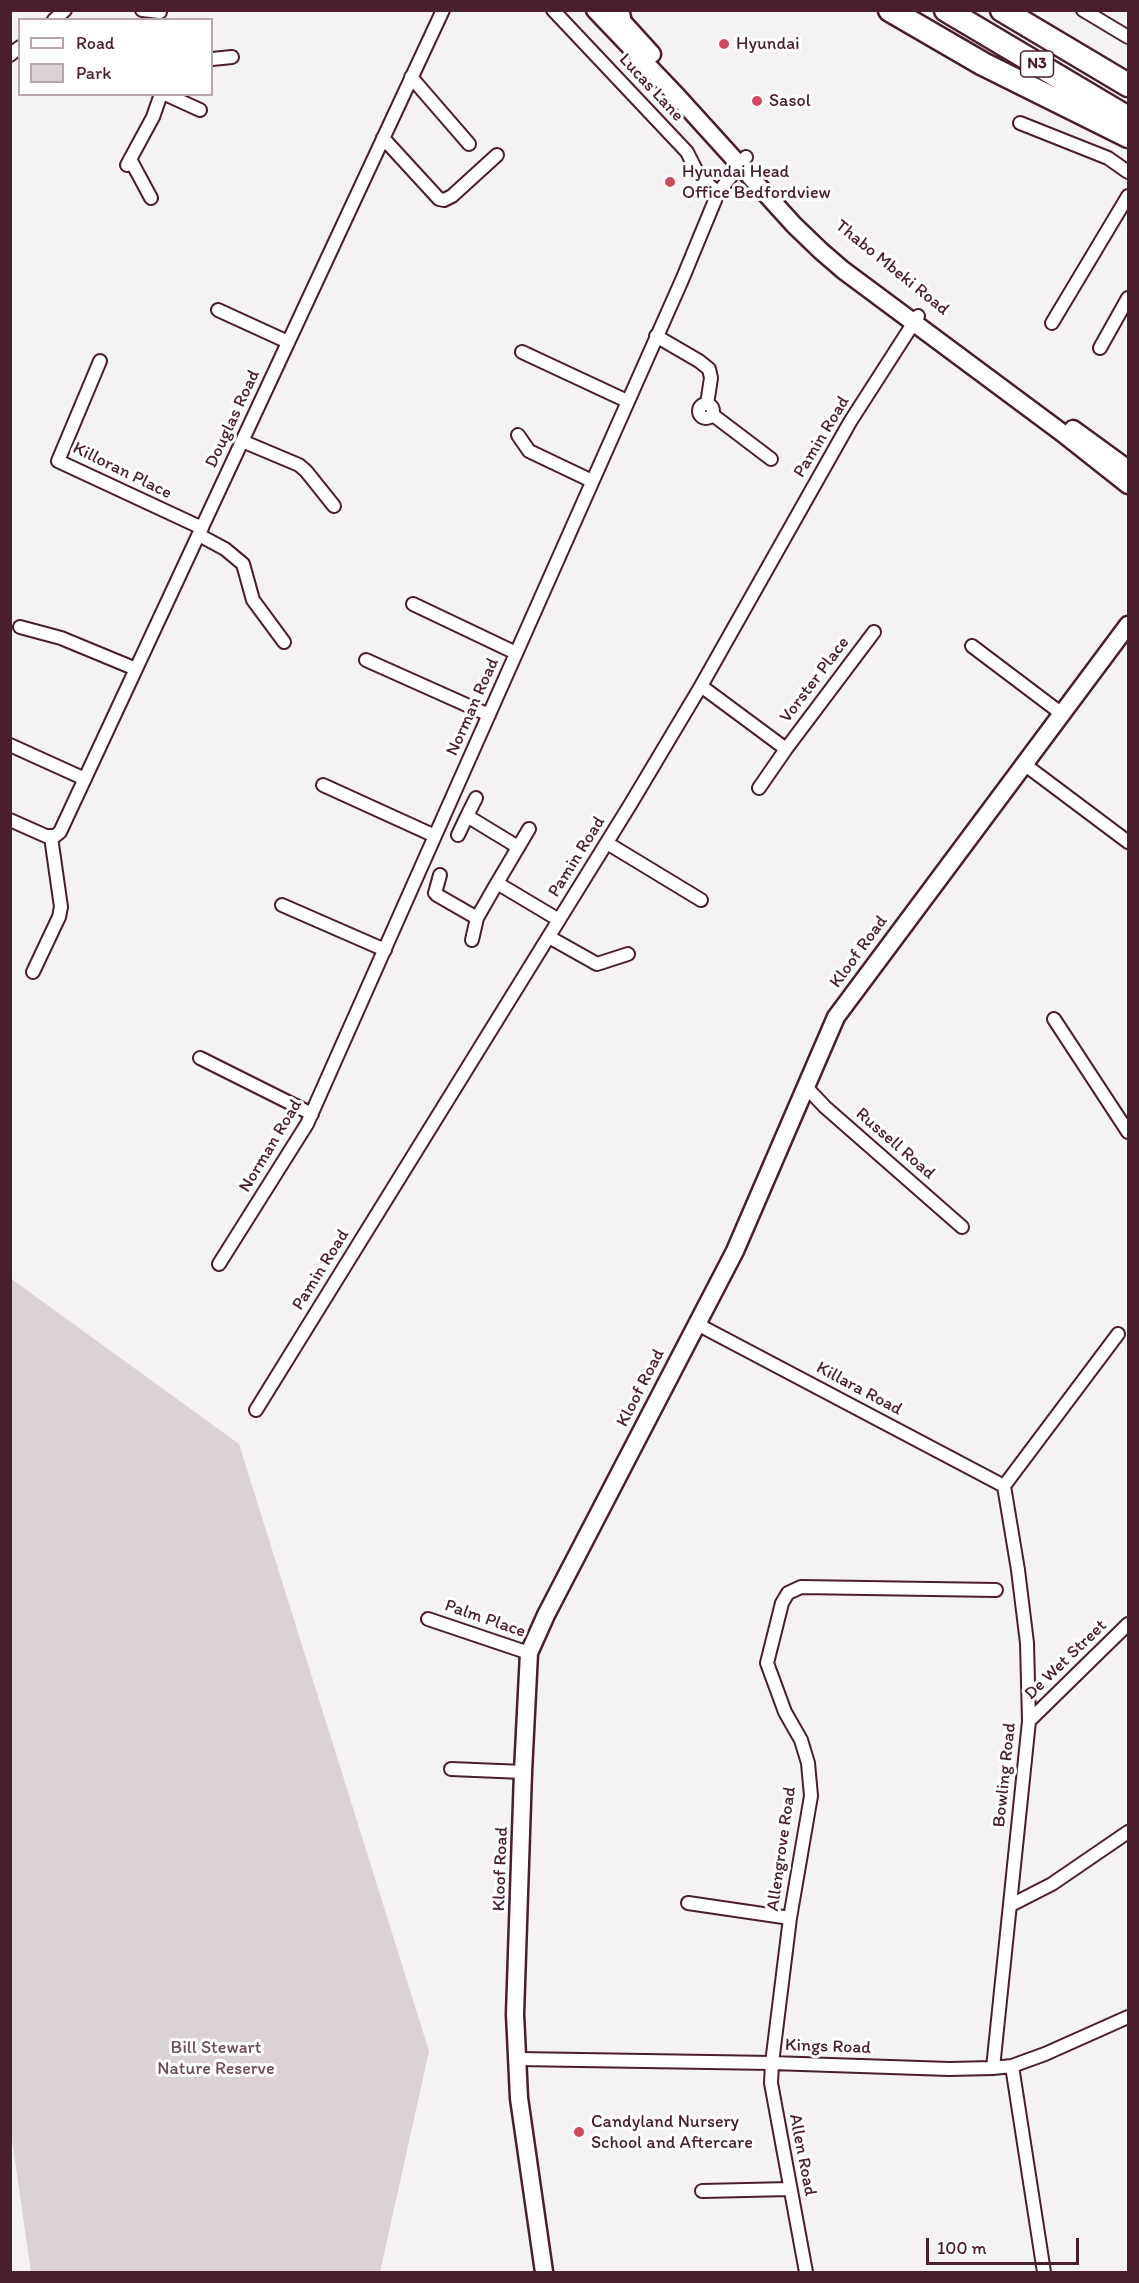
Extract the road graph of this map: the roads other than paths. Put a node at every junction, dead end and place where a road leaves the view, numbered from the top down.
1 (142, 10) edge
2 (444, 10) edge
3 (553, 10) edge
4 (595, 10) edge
5 (890, 10) edge
6 (946, 10) edge
7 (1002, 10) edge
8 (1083, 10) edge
9 (616, 13) edge
10 (160, 14) edge
11 (1128, 37) edge
12 (232, 57) dead end
13 (213, 59) edge
14 (411, 77) junction
15 (1128, 85) edge
16 (162, 96) edge
17 (168, 96) edge
18 (200, 110) dead end
19 (1128, 118) edge
20 (1020, 123) dead end
21 (1128, 136) edge
22 (383, 138) junction
23 (469, 144) dead end
24 (497, 155) dead end
25 (742, 161) junction
26 (1128, 172) edge
27 (718, 193) junction
28 (1128, 196) edge
29 (151, 198) dead end
30 (1128, 298) edge
31 (897, 305) junction
32 (218, 310) dead end
33 (915, 319) junction
34 (1052, 323) dead end
35 (656, 336) junction
36 (288, 342) junction
37 (1100, 348) dead end
38 (522, 352) dead end
39 (100, 361) dead end
40 (627, 401) junction
41 (1041, 411) junction
42 (518, 435) dead end
43 (242, 441) junction
44 (771, 459) dead end
45 (1128, 469) edge
46 (592, 481) junction
47 (1128, 485) edge
48 (334, 506) dead end
49 (200, 532) junction
50 (413, 604) dead end
51 (1128, 625) edge
52 (20, 627) dead end
53 (874, 632) dead end
54 (284, 642) dead end
55 (972, 646) dead end
56 (516, 652) junction
57 (366, 660) dead end
58 (136, 669) junction
59 (701, 686) junction
60 (1062, 714) junction
61 (489, 715) junction
62 (10, 745) edge
63 (786, 748) junction
64 (1024, 764) junction
65 (85, 779) junction
66 (323, 785) dead end
67 (759, 788) dead end
68 (476, 798) dead end
69 (467, 816) junction
70 (10, 820) edge
71 (530, 829) dead end
72 (458, 835) dead end
73 (435, 836) junction
74 (51, 837) junction
75 (1128, 842) edge
76 (607, 843) junction
77 (518, 847) junction
78 (440, 876) dead end
79 (497, 883) junction
80 (701, 900) dead end
81 (282, 905) dead end
82 (477, 918) junction
83 (560, 920) junction
84 (549, 937) junction
85 (472, 940) dead end
86 (385, 950) junction
87 (628, 954) dead end
88 (33, 972) dead end
89 (1054, 1019) dead end
90 (200, 1058) dead end
91 (806, 1087) junction
92 (312, 1114) junction
93 (1128, 1132) edge
94 (962, 1227) dead end
95 (219, 1264) dead end
96 (697, 1324) junction
97 (1118, 1334) dead end
98 (256, 1410) dead end
99 (1004, 1486) junction
100 (996, 1590) dead end
101 (428, 1619) dead end
102 (1128, 1624) edge
103 (530, 1653) junction
104 (1029, 1721) junction
105 (451, 1769) dead end
106 (523, 1772) junction
107 (1128, 1832) edge
108 (688, 1902) dead end
109 (1011, 1905) junction
110 (790, 1918) junction
111 (1128, 2017) edge
112 (775, 2043) joint
113 (517, 2059) junction
114 (772, 2062) junction
115 (1012, 2066) junction
116 (993, 2068) junction
117 (790, 2189) junction
118 (702, 2192) dead end
119 (544, 2272) edge
120 (806, 2272) edge
121 (1044, 2272) edge

1 - 10 street
2 - 14 street, Douglas Road
3 - 27 street, Lucas Lane
4 - 25 main road, Thabo Mbeki Road
5 - 21 highway
6 - 19 highway, N3
7 - 15 highway, N3
8 - 11 street
9 - 25 main road, Thabo Mbeki Road
12 - 13 street
14 - 22 street, Douglas Road
14 - 23 street
16 - 29 street
17 - 18 street
20 - 26 street
22 - 24 street
22 - 36 street, Douglas Road
25 - 27 street, Norman Road
25 - 31 main road, Thabo Mbeki Road
25 - 31 main road, Thabo Mbeki Road
27 - 35 street, Norman Road
28 - 34 street
30 - 37 street
31 - 33 main road, Thabo Mbeki Road
32 - 36 street
33 - 41 main road, Thabo Mbeki Road
33 - 59 street, Pamin Road
35 - 40 street, Norman Road
35 - 44 street
36 - 43 street, Douglas Road
38 - 40 street
39 - 49 street, Killoran Place
40 - 46 street, Norman Road
41 - 45 main road, Thabo Mbeki Road
41 - 47 main road, Thabo Mbeki Road
42 - 46 street
43 - 48 street
43 - 49 street, Douglas Road
46 - 56 street, Norman Road
49 - 54 street
49 - 58 street, Douglas Road
50 - 56 street
51 - 60 main road, Kloof Road
52 - 58 street
53 - 63 street, Vorster Place
55 - 60 street
56 - 61 street, Norman Road
57 - 61 street
58 - 65 street, Douglas Road
59 - 63 street, Vorster Place
59 - 76 street, Pamin Road
60 - 64 main road, Kloof Road
61 - 73 street, Norman Road
62 - 65 street
63 - 67 street, Vorster Place
64 - 75 street
64 - 91 main road, Kloof Road
65 - 74 street, Douglas Road
66 - 73 street
68 - 69 street
69 - 72 street
69 - 77 street
70 - 74 street
71 - 77 street
73 - 86 street, Norman Road
74 - 88 street
76 - 80 street
76 - 83 street, Pamin Road
77 - 79 street
78 - 82 street
79 - 82 street
79 - 83 street
81 - 86 street
82 - 85 street
83 - 84 street, Pamin Road
84 - 87 street
84 - 98 street, Pamin Road
86 - 92 street, Norman Road
89 - 93 street
90 - 92 street
91 - 94 street, Russell Road
91 - 96 main road, Kloof Road
92 - 95 street, Norman Road
96 - 99 street, Killara Road
96 - 103 main road, Kloof Road
97 - 99 street
99 - 104 street, Bowling Road
100 - 110 street, Allengrove Road
101 - 103 street, Palm Place
102 - 104 street, De Wet Street
103 - 106 main road, Kloof Road
104 - 109 street, Bowling Road
105 - 106 street
106 - 113 main road, Kloof Road
107 - 109 street
108 - 110 street
109 - 116 street, Bowling Road
110 - 112 street, Allengrove Road
111 - 115 street, Kings Road
112 - 114 street, Allen Road
113 - 114 street, Kings Road
113 - 119 main road, Kloof Road
114 - 116 street, Kings Road
114 - 117 street, Allen Road
115 - 116 street, Kings Road
115 - 121 street
117 - 118 street
117 - 120 street, Allen Road

